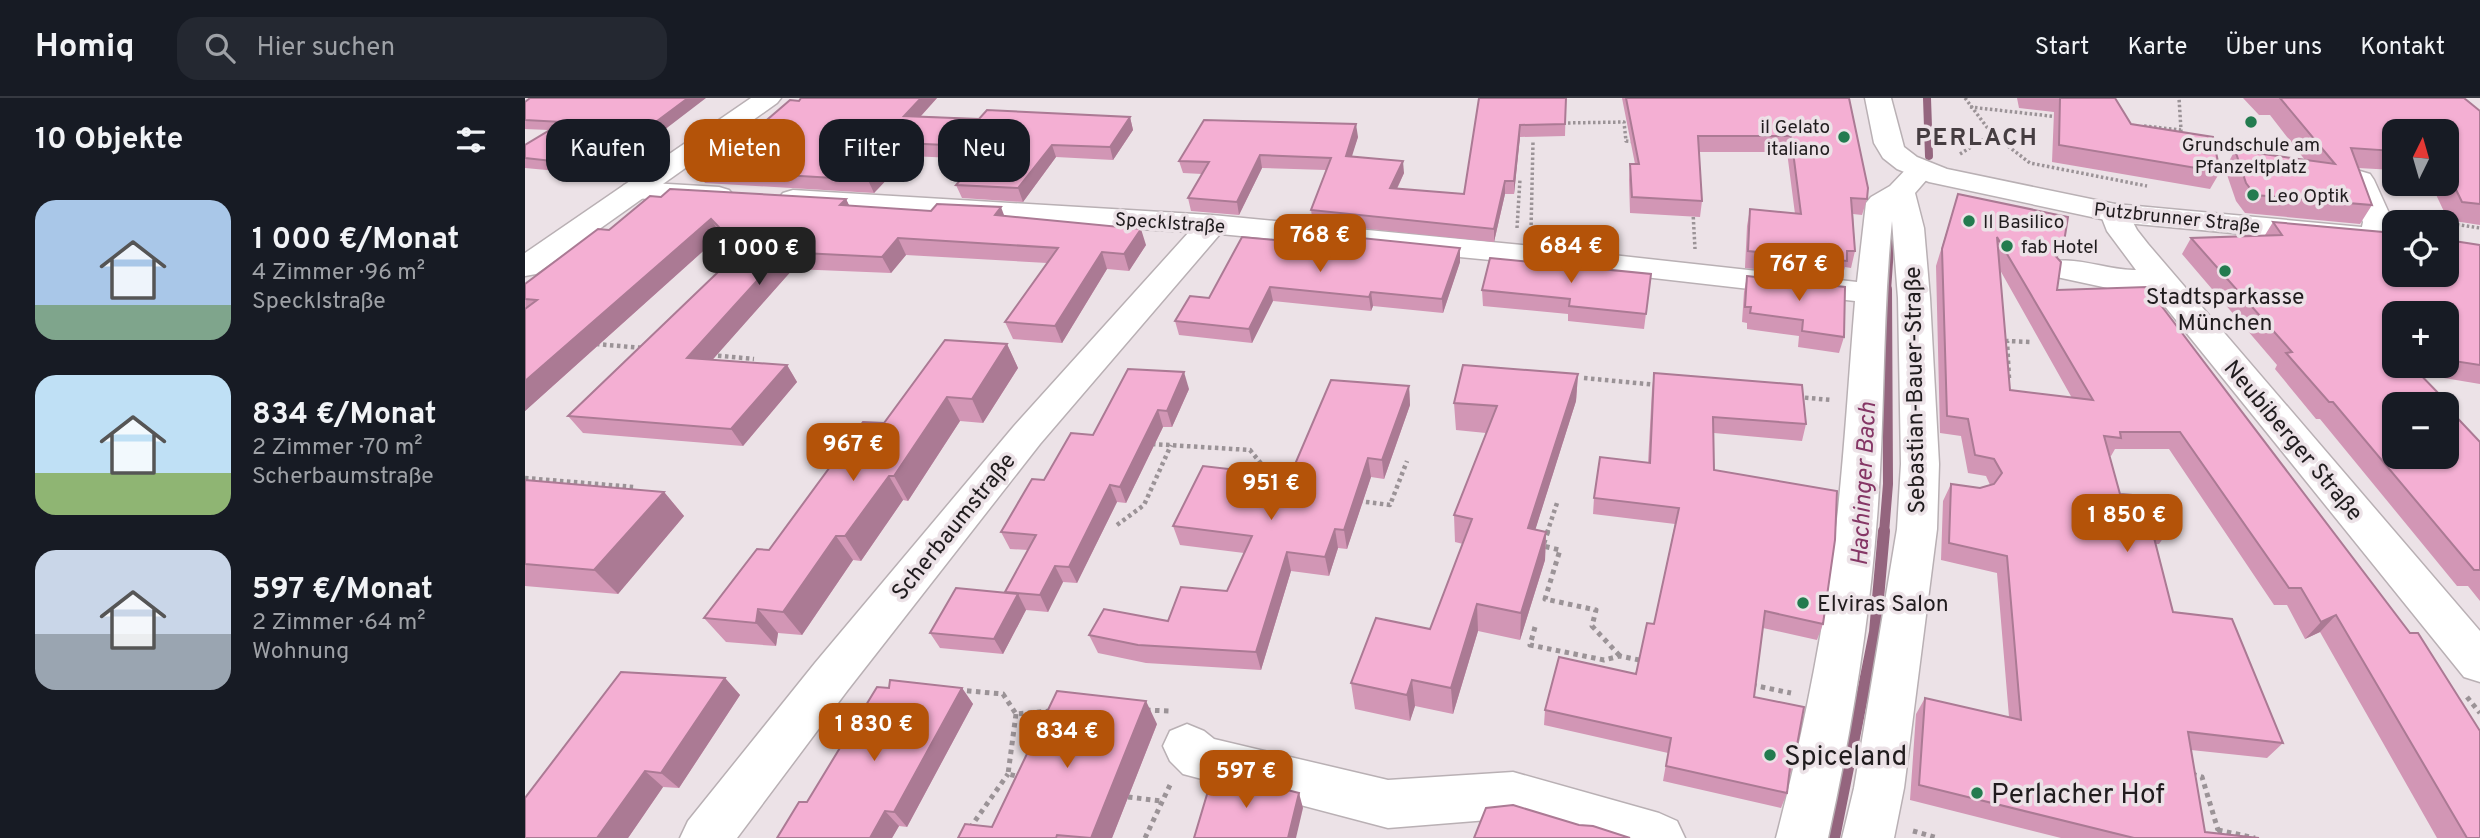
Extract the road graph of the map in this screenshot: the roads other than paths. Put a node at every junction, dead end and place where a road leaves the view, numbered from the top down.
1 (768, 98) edge
2 (1878, 98) edge
3 (1921, 170) junction
4 (2360, 180) edge
5 (634, 191) junction
6 (1900, 192) junction
7 (2115, 213) junction
8 (1212, 224) junction
9 (2382, 225) edge
10 (2382, 231) edge
11 (525, 267) edge
12 (2063, 269) edge
13 (2160, 279) junction
14 (1872, 293) junction
15 (1919, 480) junction
16 (1958, 486) edge
17 (2480, 663) edge
18 (1187, 747) road end
19 (706, 838) edge
20 (1659, 838) edge
21 (1802, 838) edge
22 (1868, 838) edge

1 - 5 street
2 - 3 street, Putzbrunner Straße
3 - 6 street, Sebastian-Bauer-Straße
3 - 7 street, Putzbrunner Straße
4 - 9 street
5 - 8 street, Specklstraße
5 - 11 street
6 - 14 street, Sebastian-Bauer-Straße
6 - 15 street, Sebastian-Bauer-Straße
7 - 10 street, Putzbrunner Straße
7 - 13 street, Neubiberger Straße
8 - 14 street, Specklstraße
8 - 19 street, Scherbaumstraße
12 - 13 street
13 - 17 street, Neubiberger Straße
14 - 21 street, Sebastian-Bauer-Straße
15 - 16 street
15 - 22 street, Sebastian-Bauer-Straße
18 - 20 street

